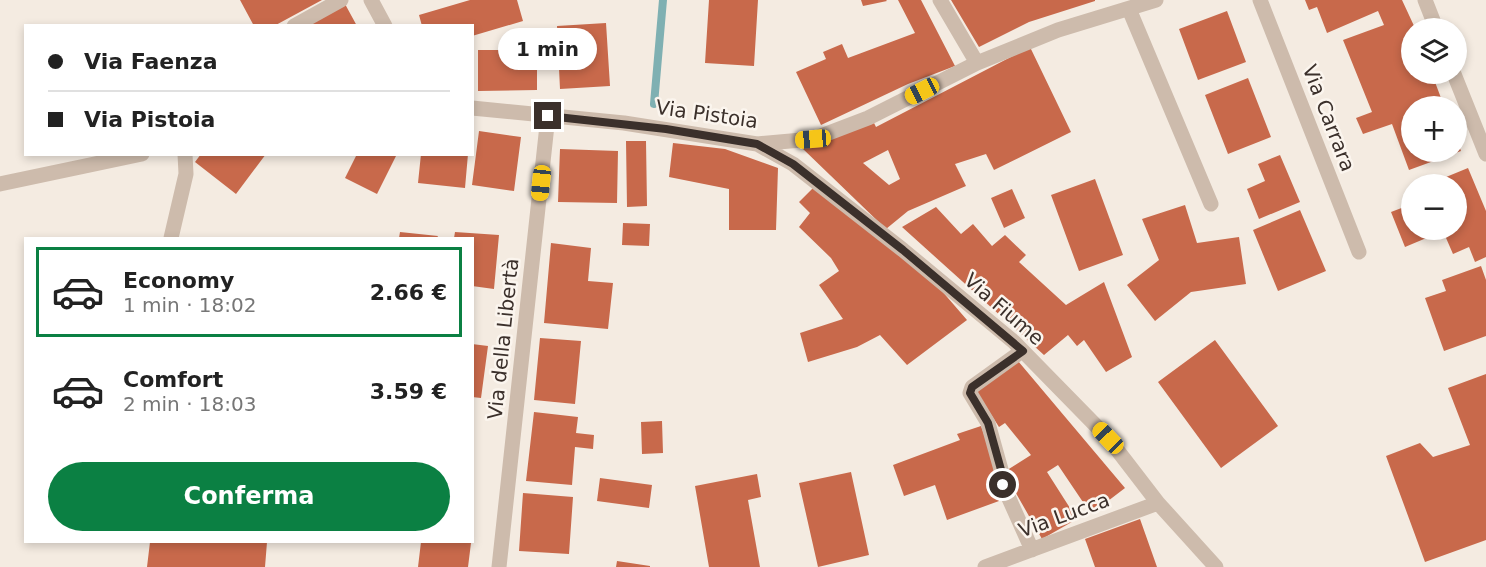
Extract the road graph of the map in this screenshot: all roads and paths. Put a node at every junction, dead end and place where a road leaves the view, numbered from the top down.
1 (341, 0) edge
2 (371, 0) edge
3 (940, 0) edge
4 (1156, 0) edge
5 (1260, 0) edge
6 (1425, 0) edge
7 (1129, 9) junction
8 (1432, 18) edge
9 (298, 24) edge
10 (384, 24) edge
11 (977, 63) junction
12 (1458, 84) edge
13 (474, 108) edge
14 (548, 116) junction
15 (757, 144) junction
16 (1486, 154) edge
17 (133, 156) edge
18 (185, 156) edge
19 (0, 184) edge
20 (1210, 204) dead end
21 (171, 237) edge
22 (1359, 252) dead end
23 (1023, 351) junction
24 (1158, 503) junction
25 (1032, 549) junction
26 (499, 567) edge
27 (985, 567) edge
28 (1216, 567) edge

1 - 9 street
2 - 10 street
3 - 11 street
4 - 7 street, Via Pistoia
5 - 22 street, Via Carrara
6 - 8 street
7 - 11 street, Via Pistoia
7 - 20 street
11 - 15 street, Via Pistoia
12 - 16 street
13 - 14 street, Via Pistoia
14 - 15 street, Via Pistoia
14 - 26 street, Via della Libertà
15 - 23 street, Via Fiume
17 - 19 street
18 - 21 street
23 - 24 street, Via Fiume
23 - 25 street
24 - 25 street, Via Lucca
24 - 28 street, Via Fiume
25 - 27 street, Via Lucca

